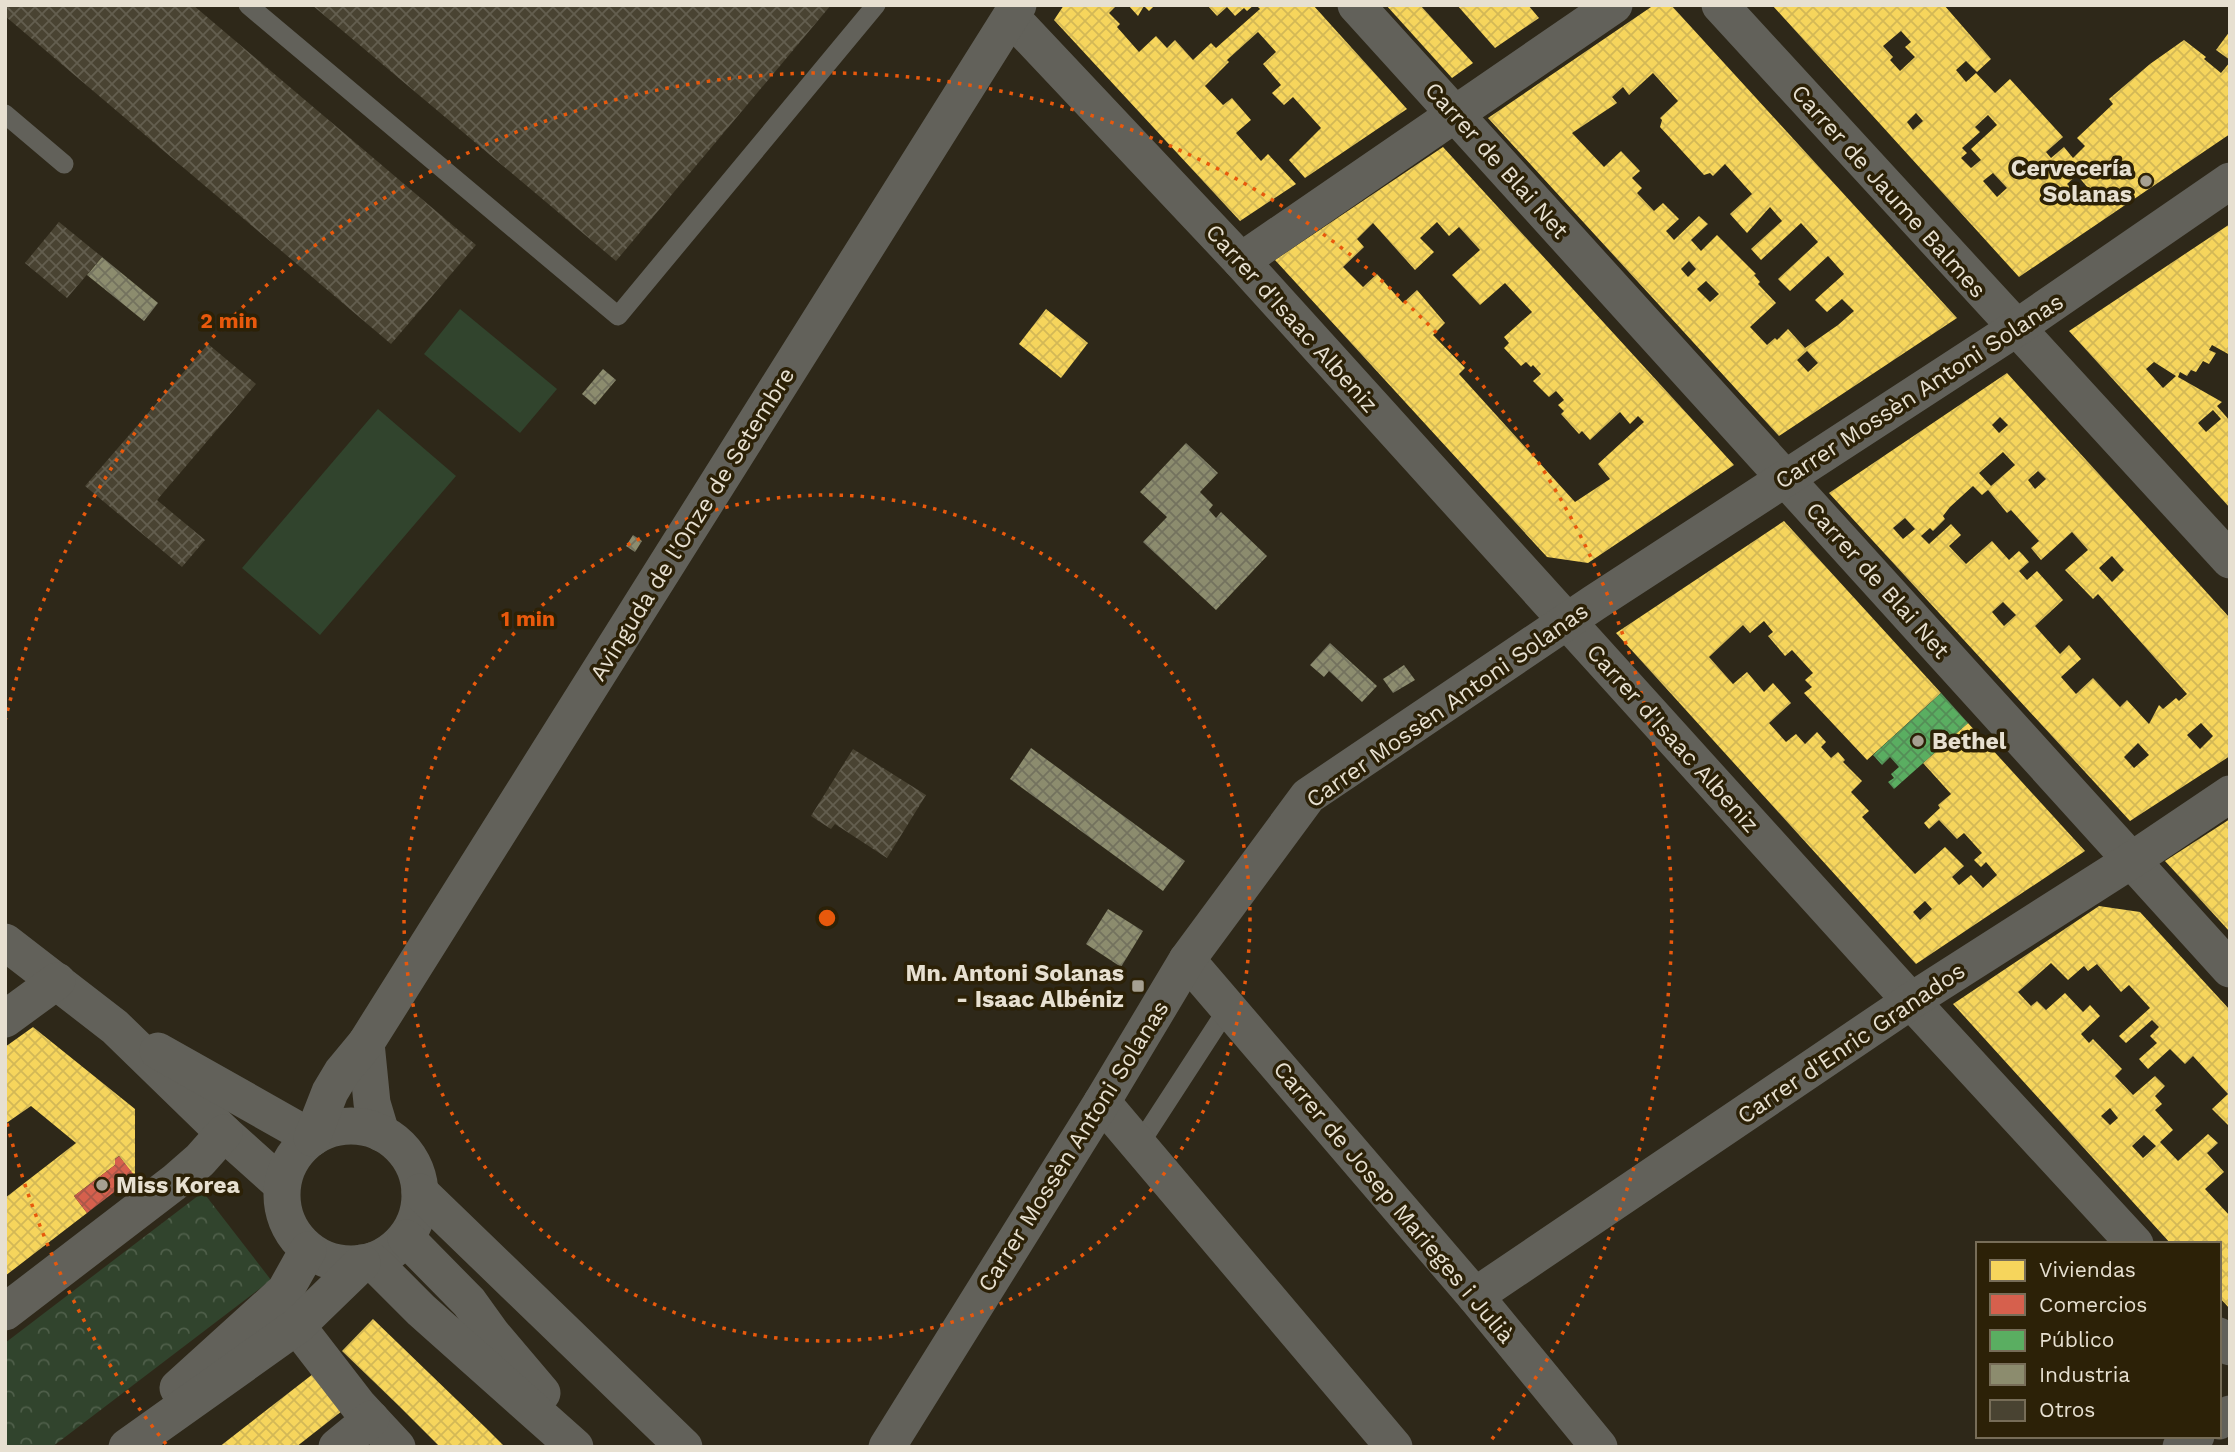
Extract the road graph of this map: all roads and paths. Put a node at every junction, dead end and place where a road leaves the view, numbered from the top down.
1 (248, 5) edge
2 (876, 5) edge
3 (1356, 5) edge
4 (1614, 5) edge
5 (1720, 5) edge
6 (1014, 11) edge
7 (5, 114) edge
8 (1456, 115) junction
9 (64, 164) dead end
10 (2230, 181) edge
11 (1241, 261) junction
12 (2015, 329) junction
13 (1786, 478) junction
14 (2230, 560) edge
15 (1567, 621) junction
16 (2230, 794) edge
17 (2132, 860) junction
18 (5, 942) edge
19 (1187, 960) junction
20 (2230, 969) edge
21 (57, 981) junction
22 (1911, 1001) junction
23 (1228, 1008) junction
24 (5, 1019) edge
25 (115, 1027) junction
26 (366, 1043) junction
27 (1102, 1102) junction
28 (224, 1133) junction
29 (381, 1133) junction
30 (312, 1138) junction
31 (1139, 1145) junction
32 (282, 1185) junction
33 (420, 1192) junction
34 (405, 1238) junction
35 (2133, 1242) edge
36 (308, 1250) junction
37 (367, 1262) junction
38 (502, 1272) junction
39 (1475, 1296) junction
40 (5, 1311) edge
41 (297, 1326) junction
42 (528, 1375) junction
43 (371, 1419) junction
44 (114, 1447) edge
45 (127, 1447) edge
46 (337, 1447) edge
47 (397, 1447) edge
48 (575, 1447) edge
49 (583, 1447) edge
50 (684, 1447) edge
51 (887, 1447) edge
52 (1394, 1447) edge
53 (1599, 1447) edge

1 - 2 lane
3 - 8 street, Carrer de Blai Net
4 - 8 street
5 - 12 street, Carrer de Jaume Balmes
6 - 11 street, Carrer d'Isaac Albeniz
6 - 26 street, Avinguda de l'Onze de Setembre
7 - 9 lane
8 - 11 street
8 - 13 street, Carrer de Blai Net
10 - 12 street, Carrer Mossèn Antoni Solanas
11 - 15 street, Carrer d'Isaac Albeniz
12 - 13 street, Carrer Mossèn Antoni Solanas
12 - 14 street, Carrer de Jaume Balmes
13 - 15 street, Carrer Mossèn Antoni Solanas
13 - 17 street, Carrer de Blai Net
15 - 19 street, Carrer Mossèn Antoni Solanas
15 - 22 street, Carrer d'Isaac Albeniz
16 - 17 street, Carrer d'Enric Granados
17 - 20 street, Carrer de Blai Net
17 - 22 street, Carrer d'Enric Granados
18 - 21 street
19 - 23 street, Carrer de Josep Marieges i Julià
19 - 27 street, Carrer Mossèn Antoni Solanas
21 - 24 street
21 - 25 street
22 - 35 street, Carrer d'Isaac Albeniz
22 - 39 street, Carrer d'Enric Granados
23 - 31 lane
23 - 39 street, Carrer de Josep Marieges i Julià
25 - 28 street
25 - 30 street
26 - 29 street
26 - 30 street, Avinguda de l'Onze de Setembre
27 - 31 street
27 - 51 street, Carrer Mossèn Antoni Solanas
28 - 32 street
28 - 40 street
29 - 30 street
29 - 33 street
30 - 32 street
31 - 52 street
32 - 36 street
33 - 34 street
33 - 38 street
34 - 37 street
34 - 42 street
36 - 37 street
36 - 44 street
37 - 41 street
37 - 48 street
38 - 42 street
38 - 50 street
39 - 53 street, Carrer de Josep Marieges i Julià
41 - 43 street
41 - 45 street
42 - 49 street
43 - 46 street
43 - 47 street

